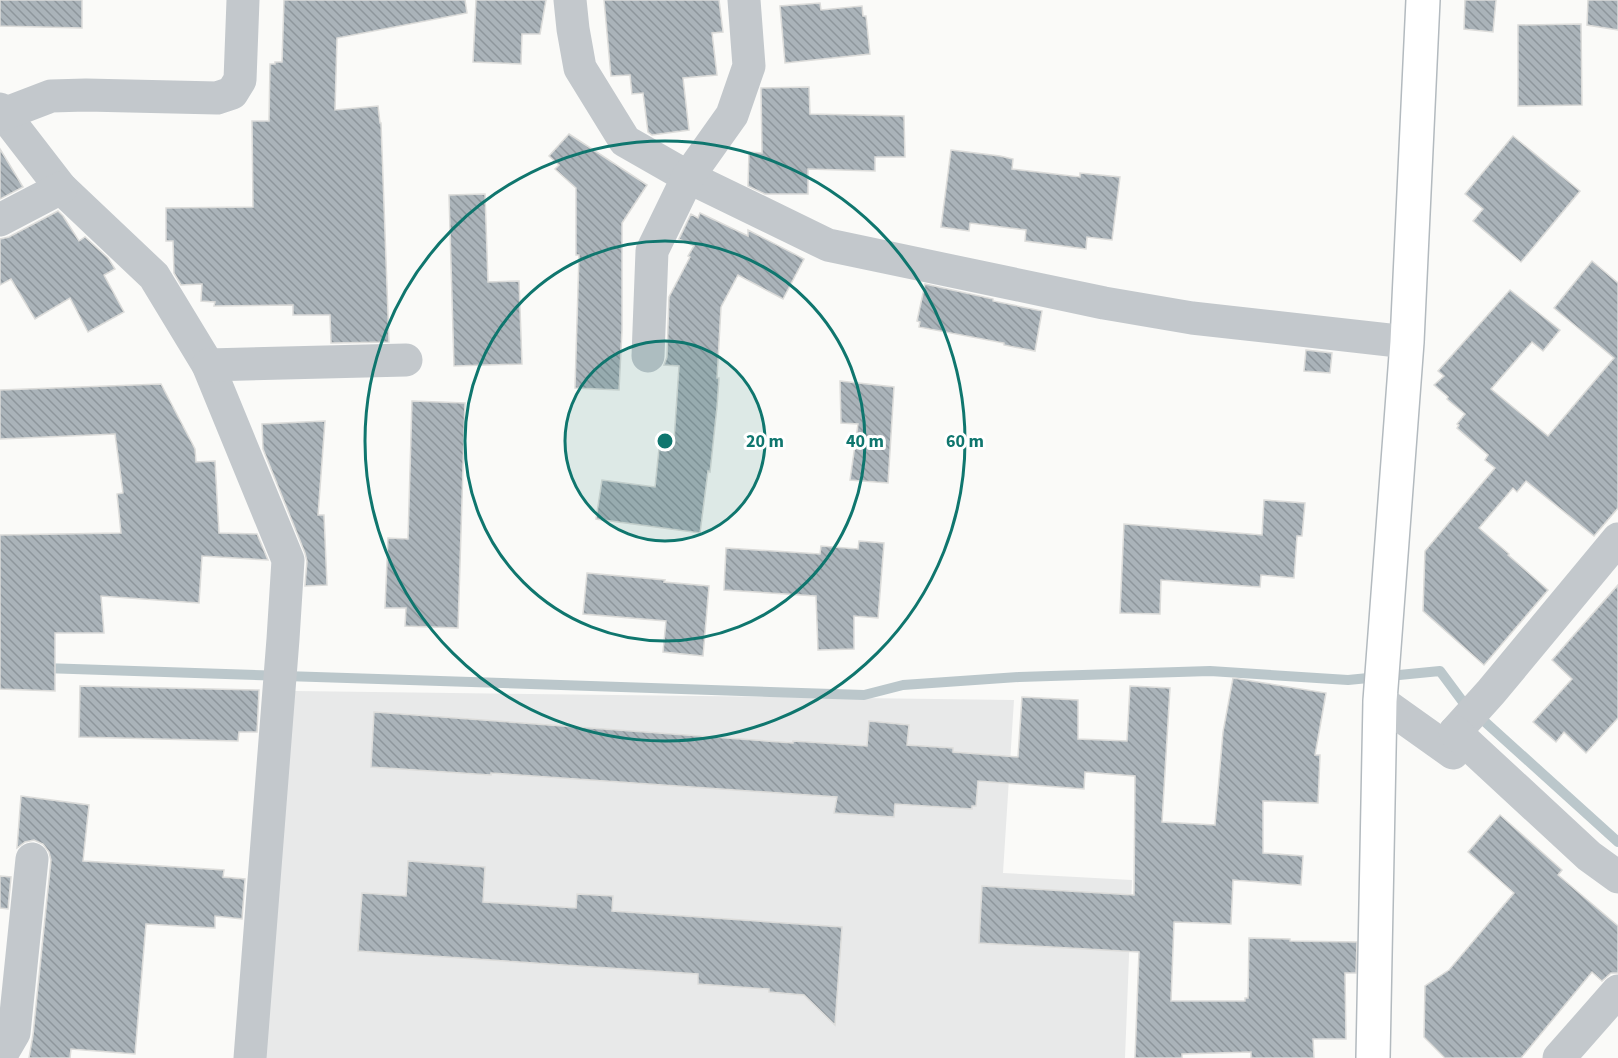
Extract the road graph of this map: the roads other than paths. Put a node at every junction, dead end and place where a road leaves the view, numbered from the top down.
1 (243, 0) edge
2 (570, 0) edge
3 (744, 0) edge
4 (1423, 0) edge
5 (2, 111) edge
6 (688, 177) junction
7 (61, 188) junction
8 (0, 220) edge
9 (1407, 342) junction
10 (648, 356) dead end
11 (406, 360) dead end
12 (208, 365) junction
13 (1618, 539) edge
14 (1380, 701) junction
15 (1455, 732) junction
16 (35, 859) dead end
17 (1618, 877) edge
18 (1618, 991) edge
19 (0, 1057) edge
20 (250, 1058) edge
21 (1373, 1058) edge
22 (1559, 1058) edge

1 - 5 street
2 - 6 street
3 - 6 street
4 - 9 street
5 - 7 street
6 - 9 street
6 - 10 street
7 - 8 street
7 - 12 street
9 - 14 street
11 - 12 street
12 - 20 street
13 - 15 street
14 - 15 street
14 - 21 street
15 - 17 street
16 - 19 street
18 - 22 street

